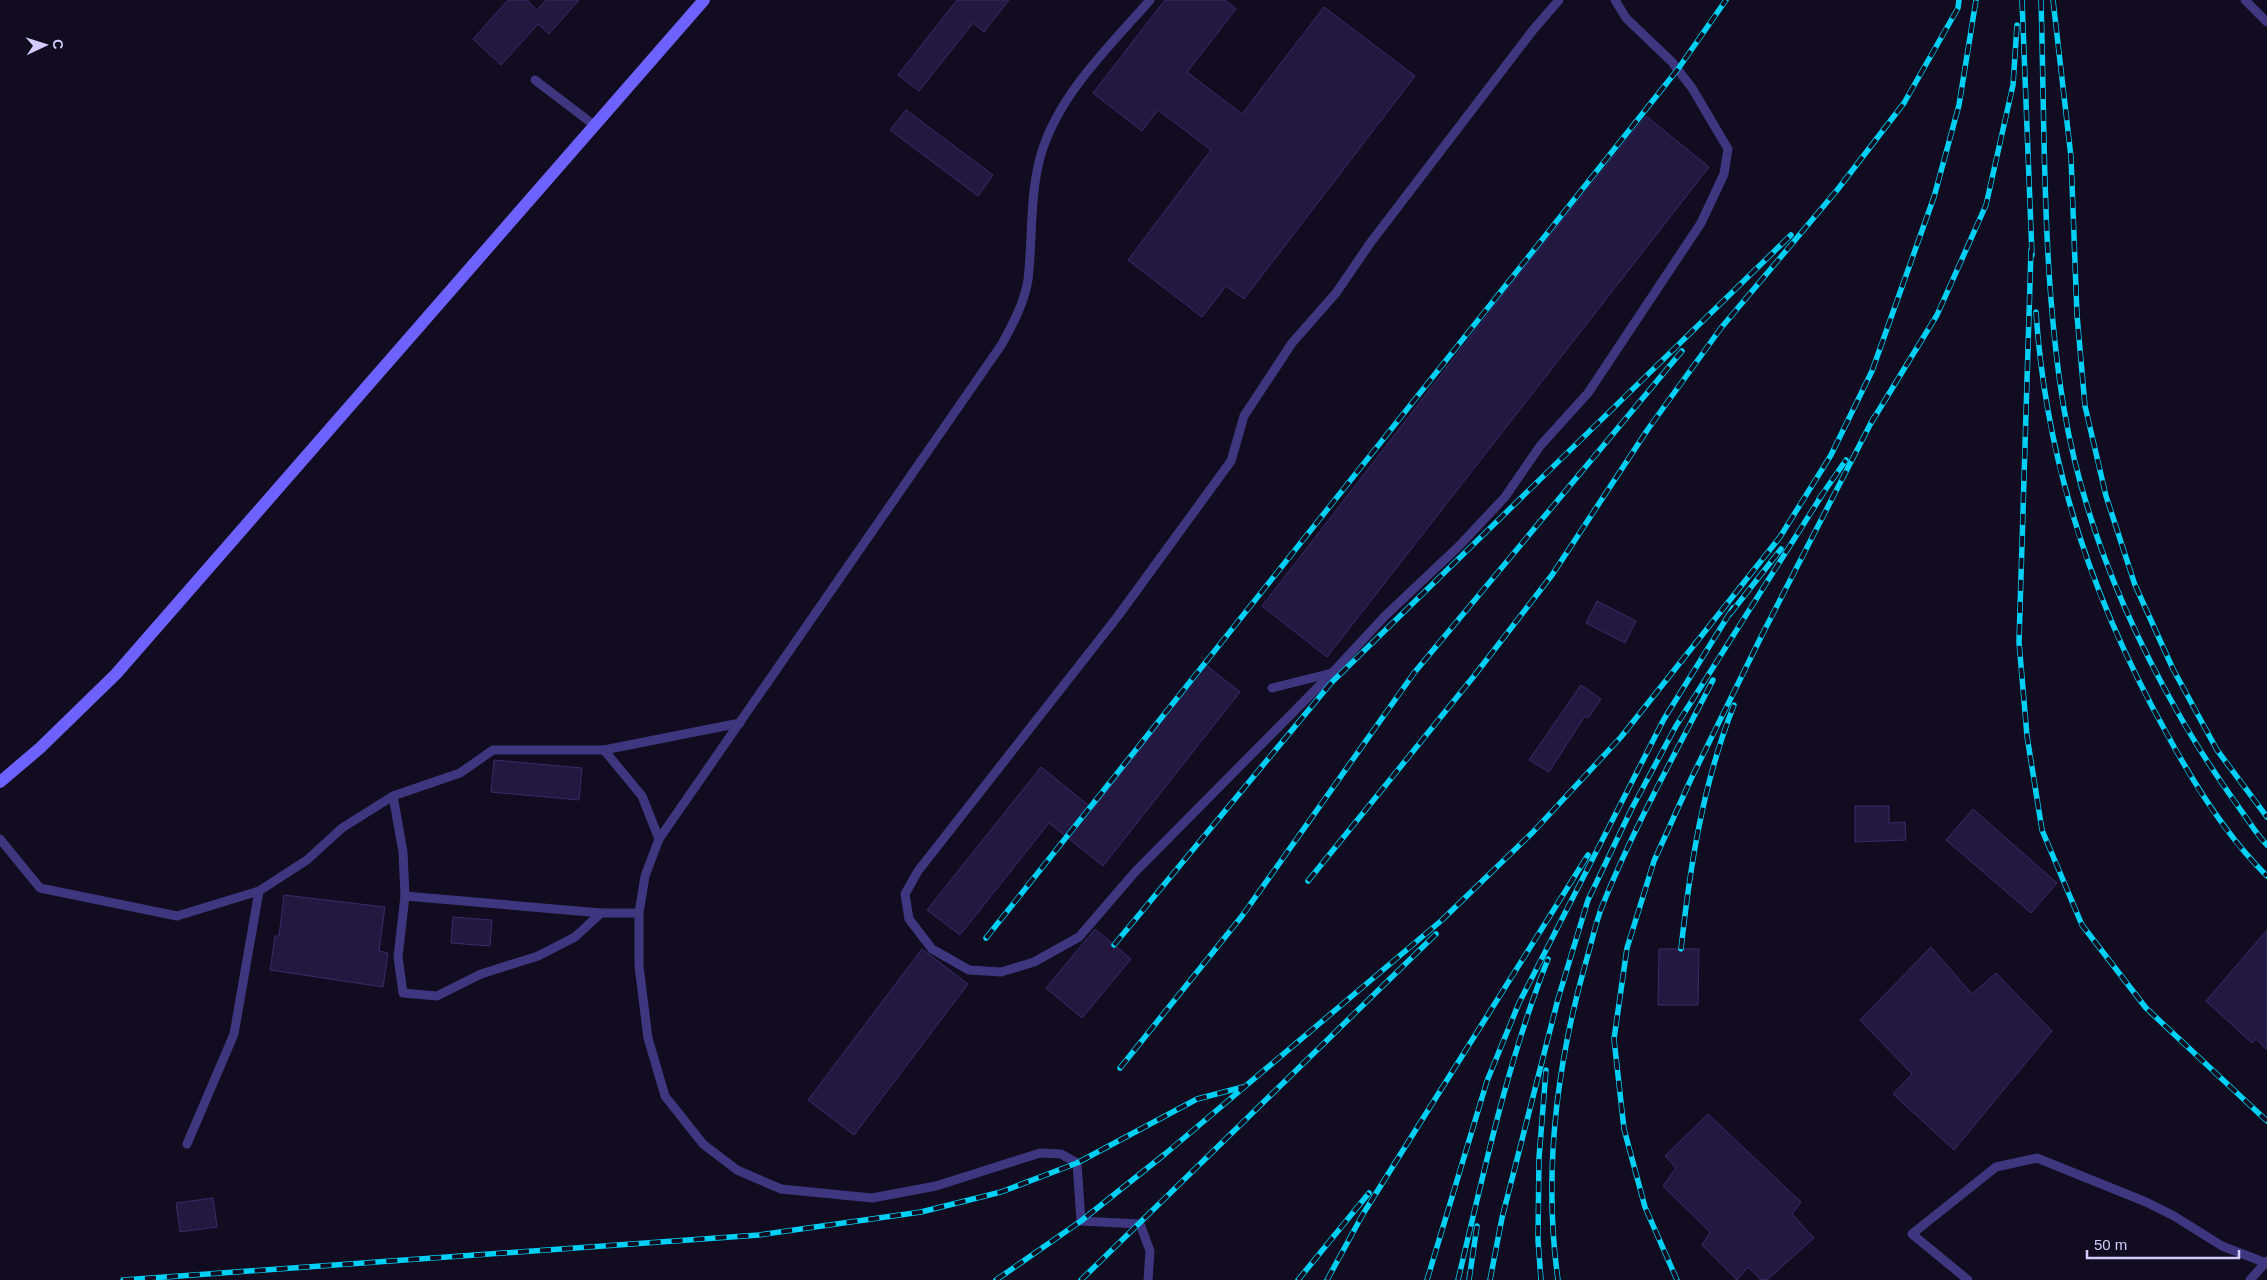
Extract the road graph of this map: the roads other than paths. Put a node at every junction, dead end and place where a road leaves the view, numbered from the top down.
1 (704, 0) edge
2 (1150, 0) edge
3 (1559, 0) edge
4 (1615, 0) edge
5 (2245, 0) edge
6 (2267, 22) edge
7 (535, 80) dead end
8 (594, 125) junction
9 (1332, 673) junction
10 (1272, 688) dead end
11 (740, 723) junction
12 (604, 750) junction
13 (0, 782) edge
14 (393, 796) junction
15 (0, 839) edge
16 (658, 839) junction
17 (259, 891) junction
18 (405, 896) junction
19 (602, 913) junction
20 (640, 913) junction
21 (187, 1144) dead end
22 (2266, 1262) edge
23 (1148, 1280) edge
24 (1968, 1280) edge
25 (2250, 1280) edge

1 - 8 main road
2 - 11 lane
3 - 9 lane
4 - 9 lane
5 - 6 lane
7 - 8 lane
8 - 13 main road
9 - 10 lane
11 - 12 lane
11 - 16 lane
12 - 14 lane
12 - 16 lane
14 - 17 lane
14 - 18 lane
15 - 17 lane
16 - 20 lane
17 - 21 lane
18 - 19 lane
18 - 19 lane
19 - 20 lane
20 - 23 lane
22 - 24 lane
22 - 25 lane

